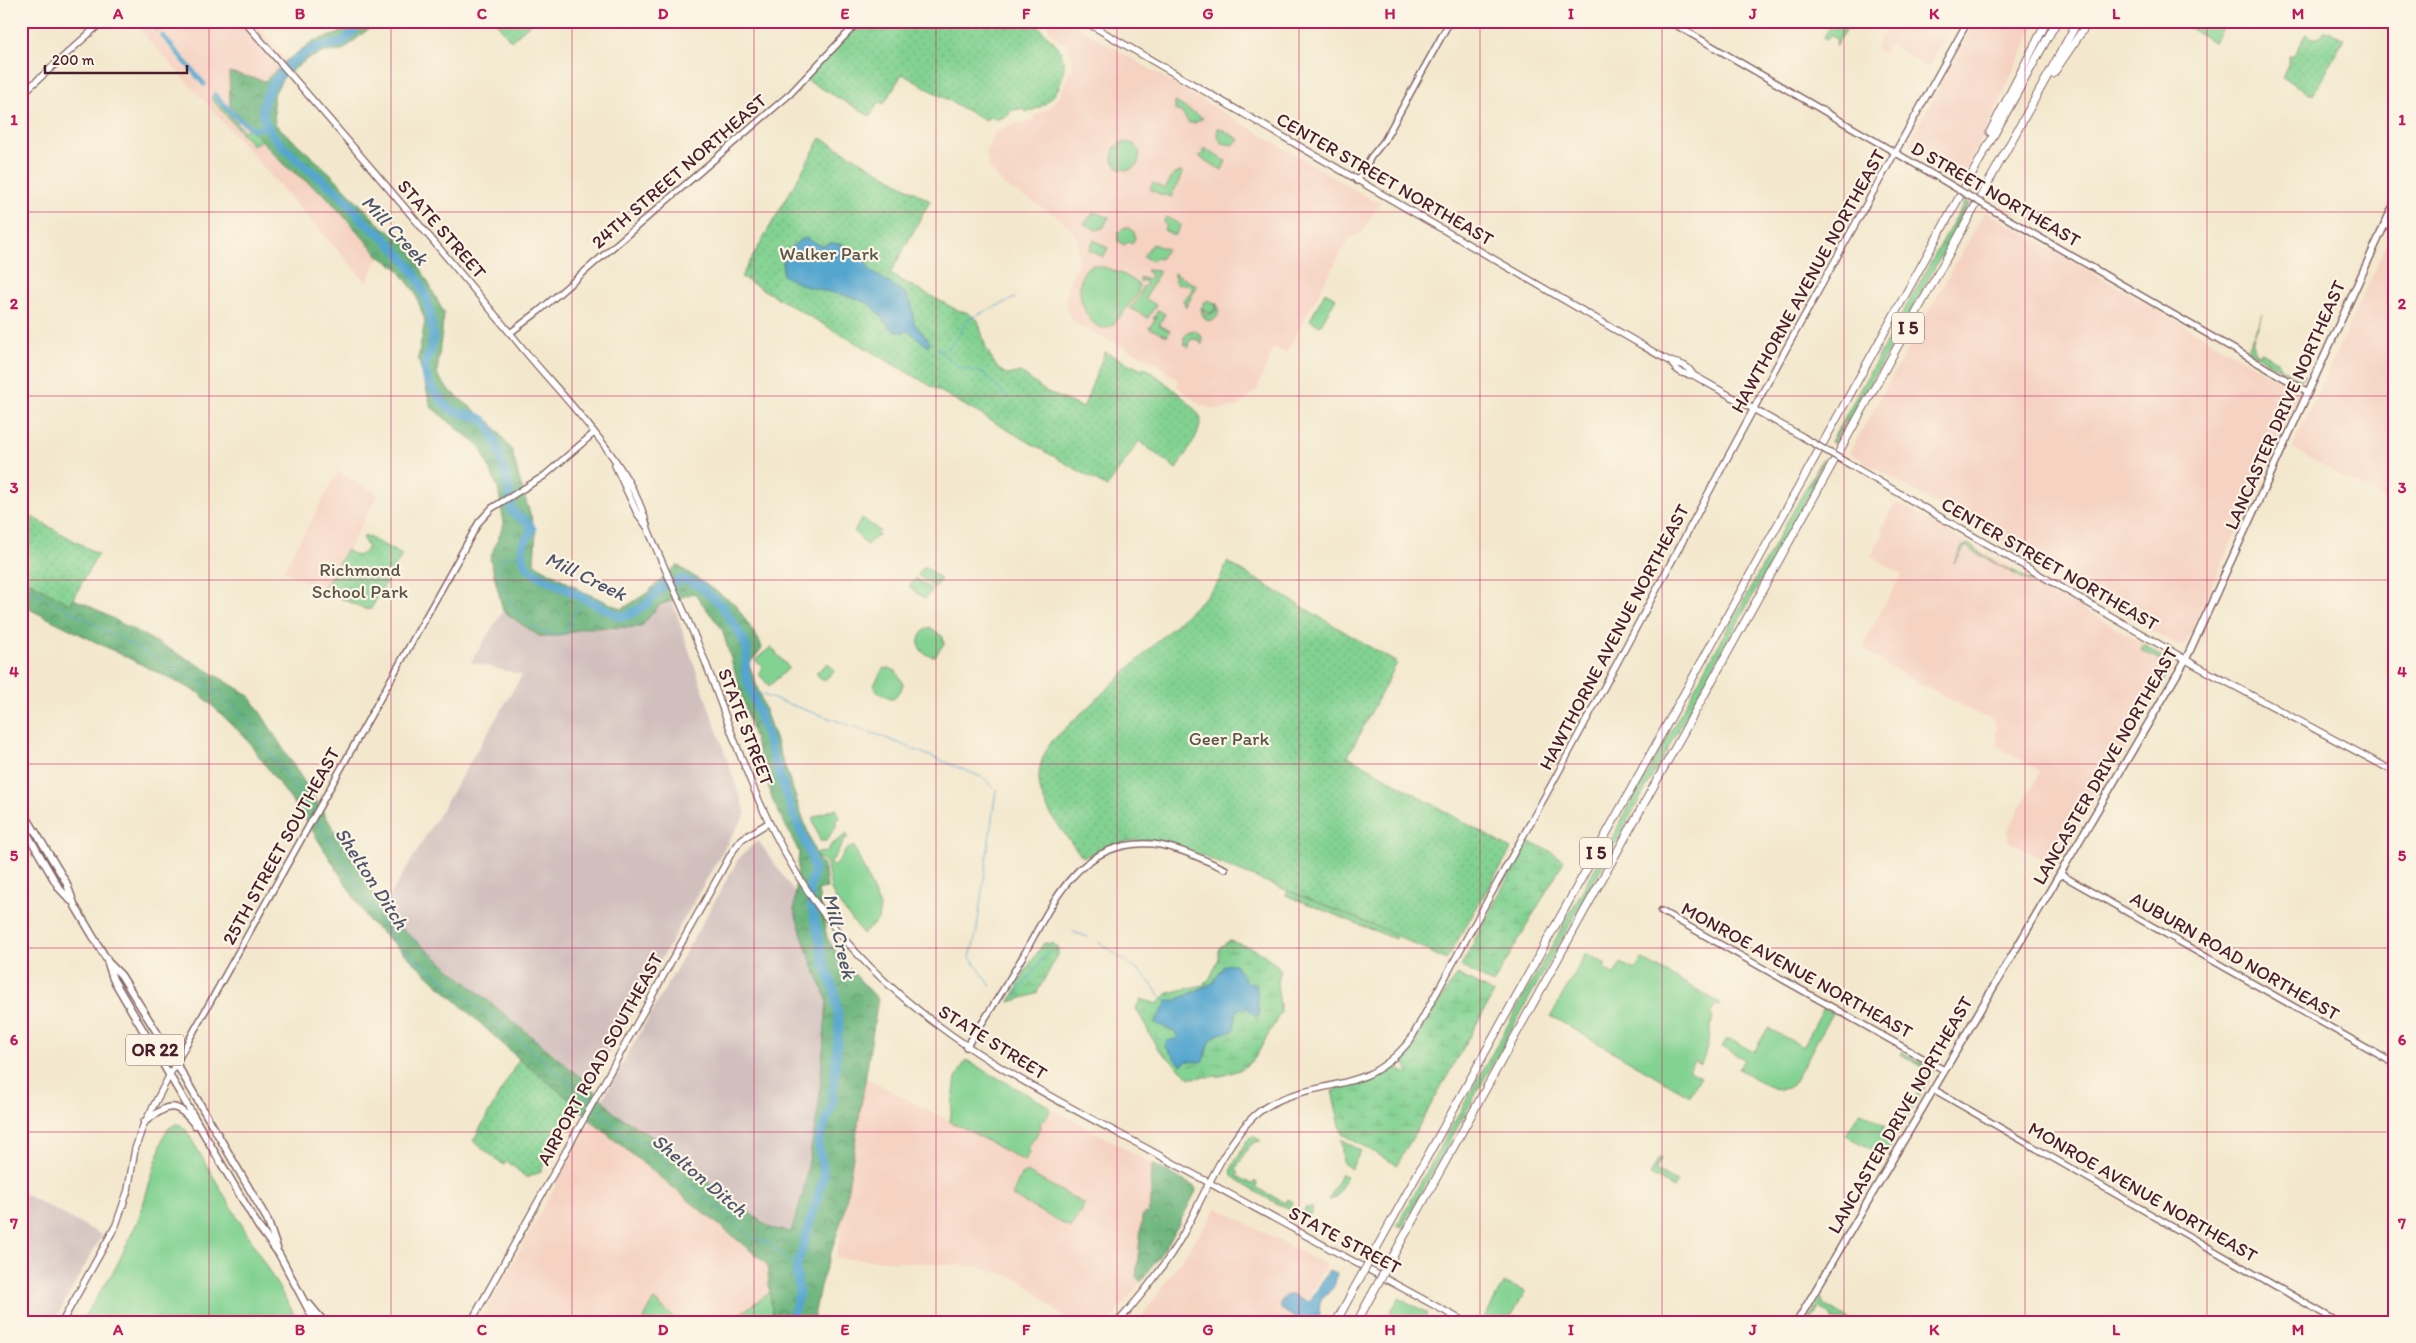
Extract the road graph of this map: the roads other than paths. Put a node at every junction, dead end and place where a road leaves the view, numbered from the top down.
1 (103, 21) edge
2 (244, 21) edge
3 (859, 21) edge
4 (1084, 21) edge
5 (1450, 21) edge
6 (1669, 21) edge
7 (1690, 21) edge
8 (1968, 21) edge
9 (2046, 21) edge
10 (2057, 21) edge
11 (2078, 21) edge
12 (2089, 21) edge
13 (1685, 30) junction
14 (2039, 92) junction
15 (21, 95) edge
16 (1895, 153) junction
17 (1972, 175) junction
18 (1357, 180) junction
19 (2395, 202) edge
20 (510, 333) junction
21 (2308, 392) junction
22 (1754, 409) junction
23 (594, 432) junction
24 (2186, 660) junction
25 (2395, 772) edge
26 (21, 808) edge
27 (21, 823) edge
28 (768, 823) junction
29 (38, 852) junction
30 (57, 867) junction
31 (1225, 869) dead end
32 (2060, 874) junction
33 (75, 906) junction
34 (1661, 910) dead end
35 (106, 960) junction
36 (966, 1047) junction
37 (176, 1063) junction
38 (2395, 1064) edge
39 (1944, 1070) junction
40 (170, 1075) junction
41 (1933, 1089) junction
42 (144, 1122) junction
43 (206, 1140) junction
44 (1210, 1184) junction
45 (279, 1254) junction
46 (303, 1298) junction
47 (62, 1322) edge
48 (315, 1322) edge
49 (324, 1322) edge
50 (471, 1322) edge
51 (1118, 1322) edge
52 (1336, 1322) edge
53 (1357, 1322) edge
54 (1465, 1322) edge
55 (1797, 1322) edge
56 (2338, 1322) edge

1 - 15 main road
2 - 20 main road, STATE STREET
3 - 20 street, 24TH STREET NORTHEAST
4 - 18 main road, CENTER STREET NORTHEAST
5 - 18 street
6 - 13 street, D STREET NORTHEAST
7 - 13 street
8 - 16 main road, HAWTHORNE AVENUE NORTHEAST
9 - 17 highway, I 5
10 - 17 highway, I 5
11 - 14 highway, I 5
12 - 14 highway
13 - 16 street, D STREET NORTHEAST
14 - 53 highway, I 5, bridge
16 - 21 street, D STREET NORTHEAST, bridge
16 - 22 main road, HAWTHORNE AVENUE NORTHEAST
17 - 52 highway, I 5, bridge
18 - 22 main road, CENTER STREET NORTHEAST
19 - 21 main road, LANCASTER DRIVE NORTHEAST
20 - 23 main road, STATE STREET
21 - 24 main road, LANCASTER DRIVE NORTHEAST
22 - 24 main road, CENTER STREET NORTHEAST, bridge
22 - 44 main road, HAWTHORNE AVENUE NORTHEAST
23 - 28 main road, STATE STREET
23 - 37 street, 25TH STREET SOUTHEAST
24 - 25 main road, CENTER STREET NORTHEAST
24 - 32 main road, LANCASTER DRIVE NORTHEAST
26 - 30 main road, OR 22
27 - 29 main road, OR 22
28 - 36 main road, STATE STREET
28 - 50 main road, AIRPORT ROAD SOUTHEAST
29 - 30 main road
29 - 33 main road, OR 22
30 - 33 main road, OR 22
31 - 36 street
32 - 38 street, AUBURN ROAD NORTHEAST
32 - 39 main road, LANCASTER DRIVE NORTHEAST
33 - 35 main road, OR 22
34 - 39 street, MONROE AVENUE NORTHEAST
35 - 37 main road, OR 22
35 - 40 main road, OR 22
36 - 44 main road, STATE STREET
37 - 40 main road, 25TH STREET SOUTHEAST
37 - 45 main road, OR 22
39 - 41 main road, LANCASTER DRIVE NORTHEAST
40 - 42 main road, 25TH STREET SOUTHEAST
40 - 43 main road, OR 22
41 - 55 main road, LANCASTER DRIVE NORTHEAST
41 - 56 street, MONROE AVENUE NORTHEAST
42 - 43 main road
42 - 47 main road, 25TH STREET SOUTHEAST
43 - 45 main road, OR 22
44 - 51 main road, HAWTHORNE AVENUE NORTHEAST
44 - 54 main road, STATE STREET
45 - 46 main road, OR 22
46 - 48 main road, OR 22
46 - 49 main road, OR 22

